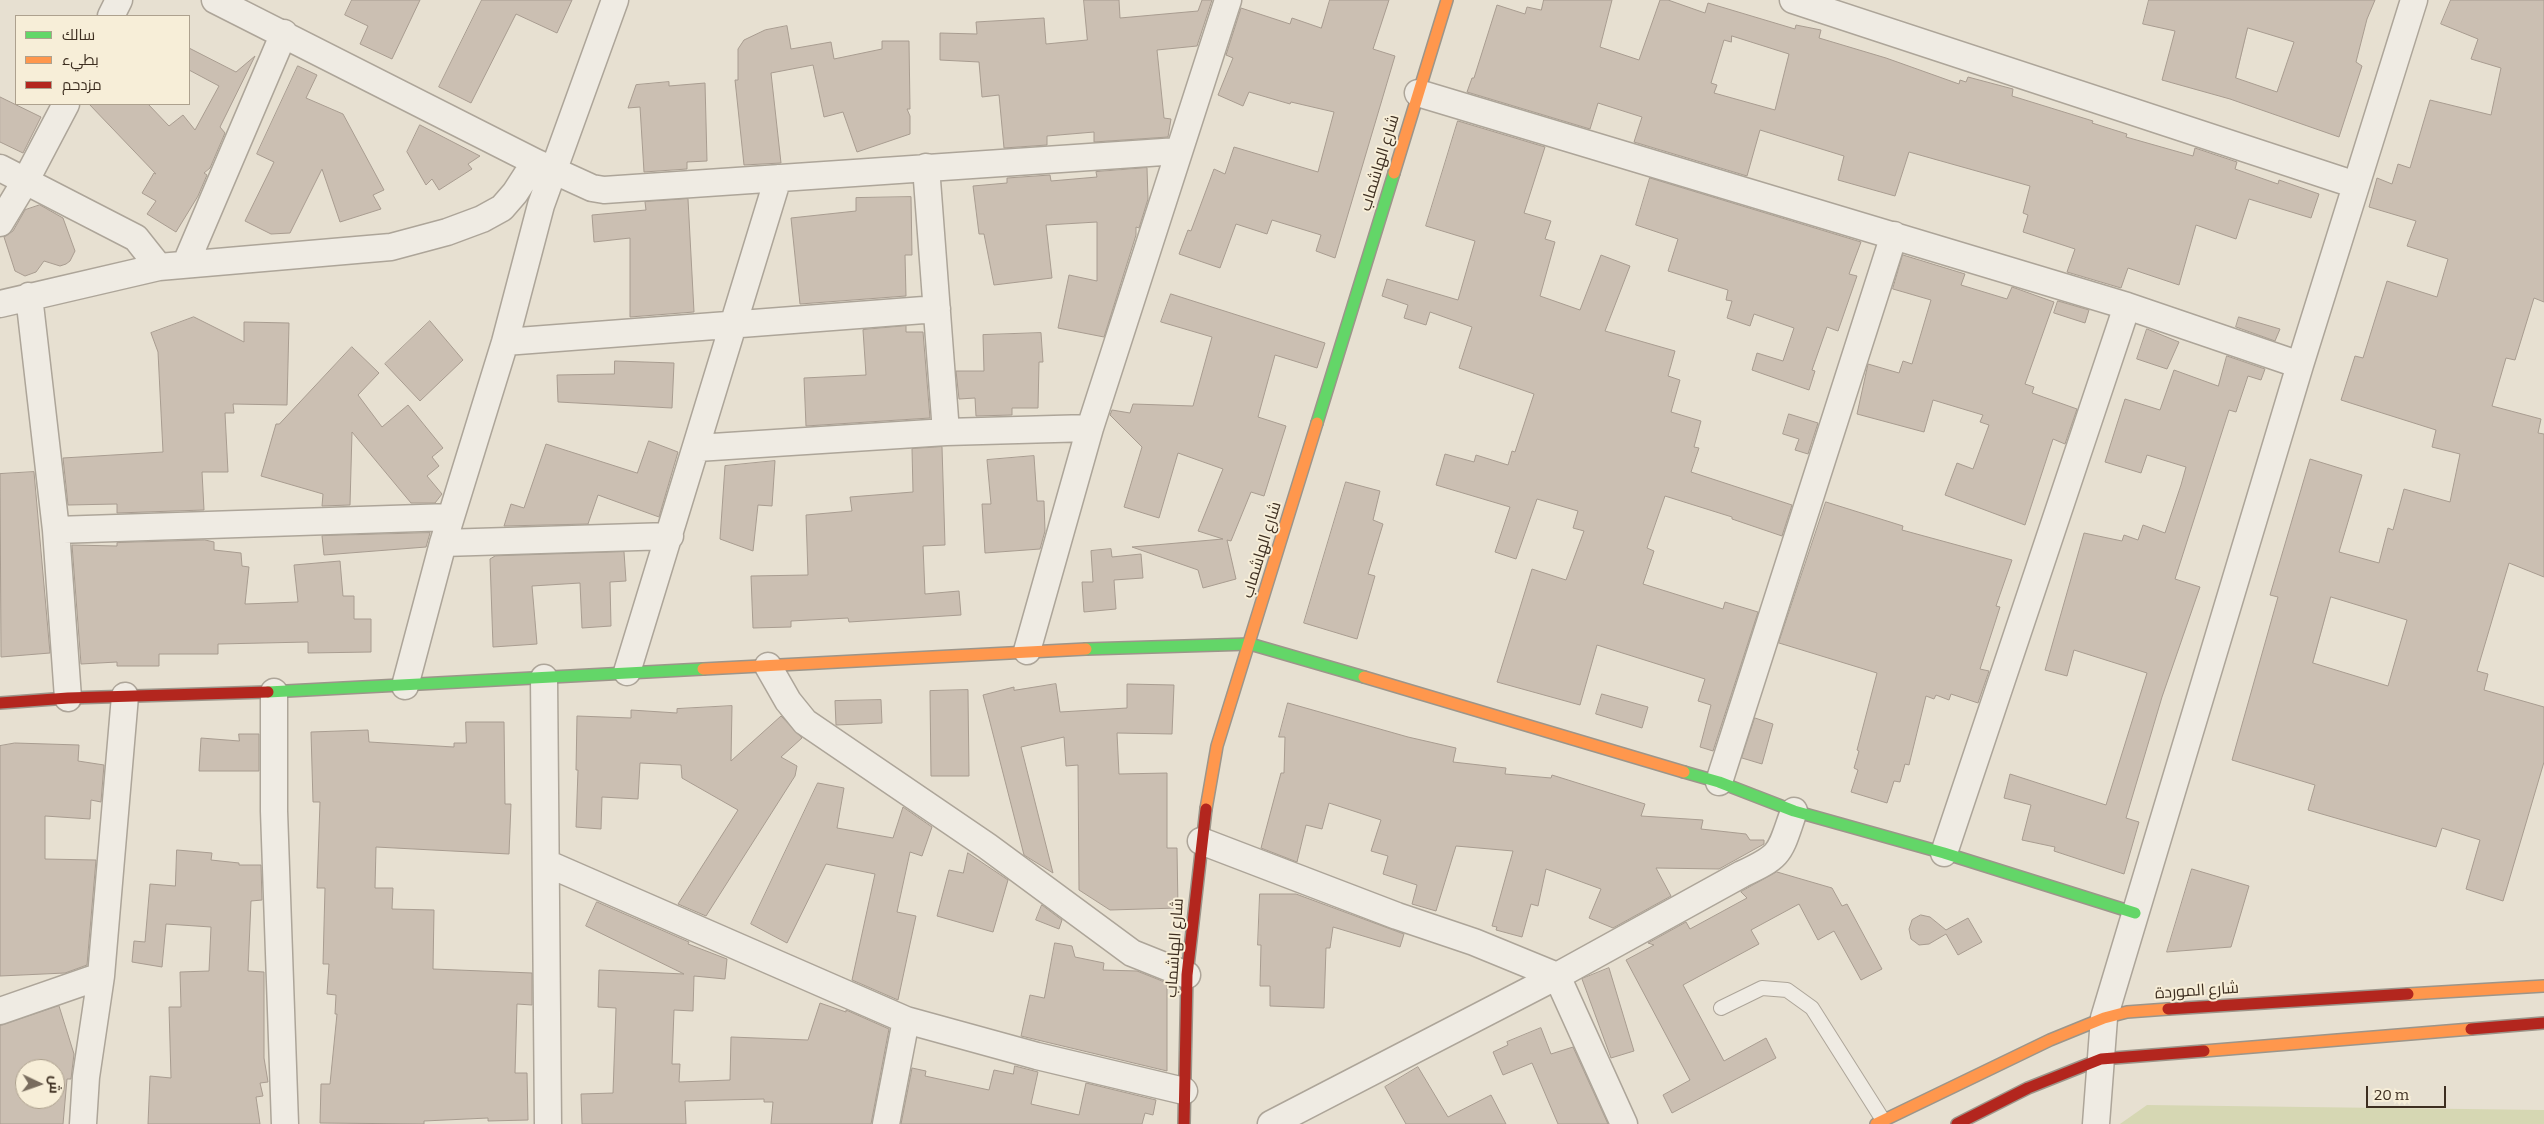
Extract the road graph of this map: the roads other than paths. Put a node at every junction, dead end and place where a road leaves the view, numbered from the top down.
1 (119, 0) edge
2 (215, 0) edge
3 (615, 0) edge
4 (1228, 0) edge
5 (1447, 0) edge
6 (1793, 0) edge
7 (2414, 0) edge
8 (112, 15) edge
9 (284, 33) junction
10 (1418, 94) junction
11 (65, 105) edge
12 (1178, 151) junction
13 (543, 167) junction
14 (926, 167) junction
15 (0, 168) edge
16 (778, 178) junction
17 (26, 180) junction
18 (2356, 185) junction
19 (0, 223) edge
20 (1894, 235) junction
21 (186, 263) junction
22 (159, 267) junction
23 (29, 296) junction
24 (0, 304) edge
25 (2127, 306) junction
26 (937, 309) junction
27 (732, 325) junction
28 (505, 342) junction
29 (2300, 365) junction
30 (1090, 428) junction
31 (946, 432) junction
32 (697, 448) junction
33 (451, 517) junction
34 (56, 530) junction
35 (670, 536) junction
36 (443, 543) junction
37 (1250, 644) junction
38 (1027, 651) junction
39 (768, 666) junction
40 (627, 672) junction
41 (544, 678) junction
42 (405, 686) junction
43 (274, 692) junction
44 (125, 696) junction
45 (68, 698) junction
46 (0, 703) edge
47 (1719, 782) junction
48 (1794, 811) junction
49 (1201, 841) junction
50 (1944, 853) junction
51 (546, 862) junction
52 (2134, 913) junction
53 (1188, 975) junction
54 (101, 976) junction
55 (1557, 976) junction
56 (2544, 986) edge
57 (1721, 1008) dead end
58 (0, 1011) edge
59 (2104, 1018) junction
60 (906, 1020) junction
61 (2544, 1023) edge
62 (2101, 1059) junction
63 (1184, 1091) junction
64 (1879, 1122) edge
65 (83, 1124) edge
66 (285, 1124) edge
67 (548, 1124) edge
68 (886, 1124) edge
69 (1184, 1124) edge
70 (1271, 1124) edge
71 (1624, 1124) edge
72 (1957, 1124) edge
73 (2096, 1124) edge

1 - 8 street
2 - 9 street
3 - 13 street
4 - 12 street
5 - 10 street, شارع الهاشماب
6 - 18 street
7 - 18 street
9 - 13 street
9 - 21 street
10 - 20 street
10 - 37 street, شارع الهاشماب
11 - 17 street
12 - 14 street
12 - 30 street
13 - 16 street
13 - 21 street
13 - 28 street
14 - 16 street
14 - 26 street
15 - 17 street
16 - 27 street
17 - 19 street
17 - 22 street
18 - 29 street
20 - 25 street
20 - 47 street
21 - 22 street
22 - 23 street
23 - 24 street
23 - 34 street
25 - 29 street
25 - 50 street
26 - 27 street
26 - 31 street
27 - 28 street
27 - 32 street
28 - 33 street
29 - 52 street
30 - 31 street
30 - 38 street
31 - 32 street
32 - 35 street
33 - 34 street
33 - 36 street
34 - 45 street
35 - 36 street
35 - 40 street
36 - 42 street
37 - 38 street
37 - 47 street
37 - 49 street, شارع الهاشماب
38 - 39 street
39 - 40 street
39 - 53 street
40 - 41 street
41 - 42 street
41 - 51 street
42 - 43 street
43 - 44 street
43 - 66 street
44 - 45 street
44 - 54 street
45 - 46 street
47 - 48 street
48 - 50 street
48 - 55 street
49 - 53 street, شارع الهاشماب
49 - 55 street
50 - 52 street
51 - 60 street
51 - 67 street
52 - 59 street
53 - 63 street, شارع الهاشماب
54 - 58 street
54 - 65 street
55 - 70 street
55 - 71 street
56 - 59 street, شارع الموردة
57 - 64 lane
59 - 62 street
59 - 64 street, شارع الموردة
60 - 63 street
60 - 68 street
61 - 62 street
62 - 72 street
62 - 73 street
63 - 69 street, شارع الهاشماب

